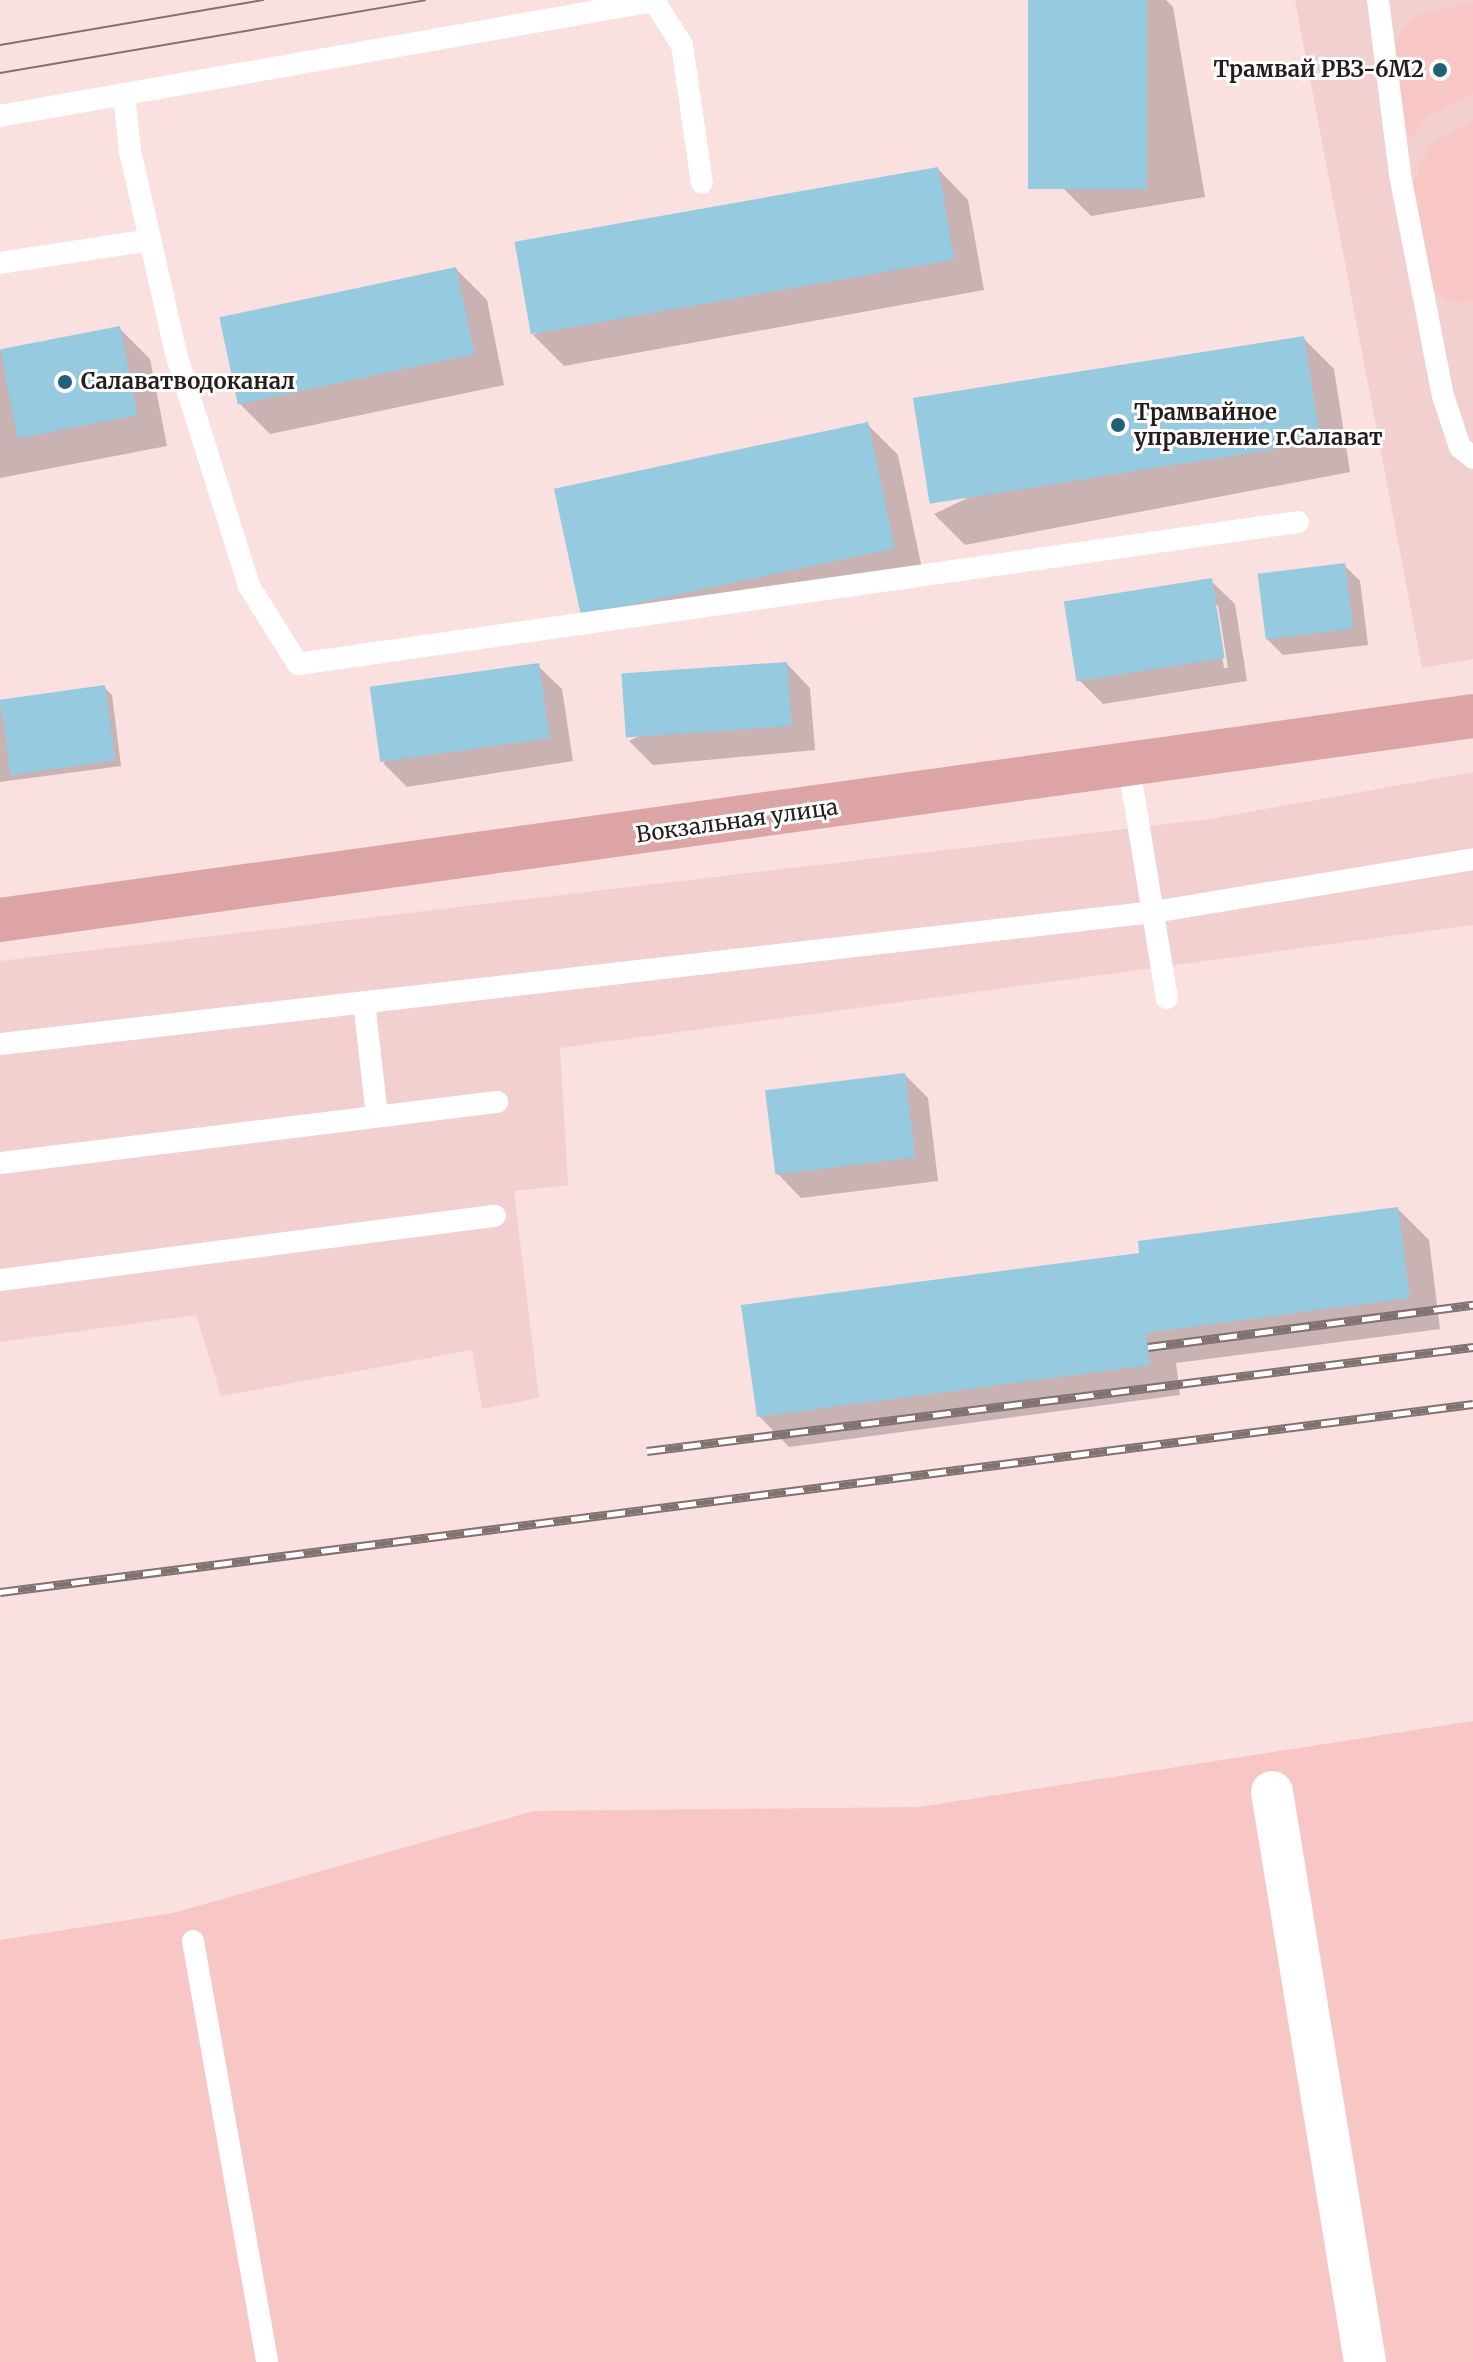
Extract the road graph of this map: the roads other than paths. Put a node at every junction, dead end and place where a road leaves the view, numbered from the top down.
1 (1378, 0) edge
2 (124, 94) junction
3 (0, 116) edge
4 (702, 183) dead end
5 (150, 240) junction
6 (0, 263) edge
7 (1473, 458) edge
8 (1298, 522) dead end
9 (1473, 716) edge
10 (1129, 767) junction
11 (1473, 859) edge
12 (1154, 912) junction
13 (0, 920) edge
14 (1167, 998) dead end
15 (364, 1002) junction
16 (0, 1044) edge
17 (497, 1102) dead end
18 (377, 1116) junction
19 (0, 1163) edge
20 (495, 1216) dead end
21 (0, 1280) edge
22 (1272, 1792) dead end
23 (193, 1941) dead end
24 (267, 2362) edge
25 (1365, 2362) edge

1 - 7 lane
2 - 3 lane
2 - 4 lane
2 - 5 lane
5 - 6 lane
5 - 8 lane
9 - 10 main road, Вокзальная улица
10 - 12 lane
10 - 13 main road, Вокзальная улица
11 - 12 lane
12 - 14 lane
12 - 15 lane
15 - 16 lane
15 - 18 lane
17 - 18 lane
18 - 19 lane
20 - 21 lane
22 - 25 street
23 - 24 lane

